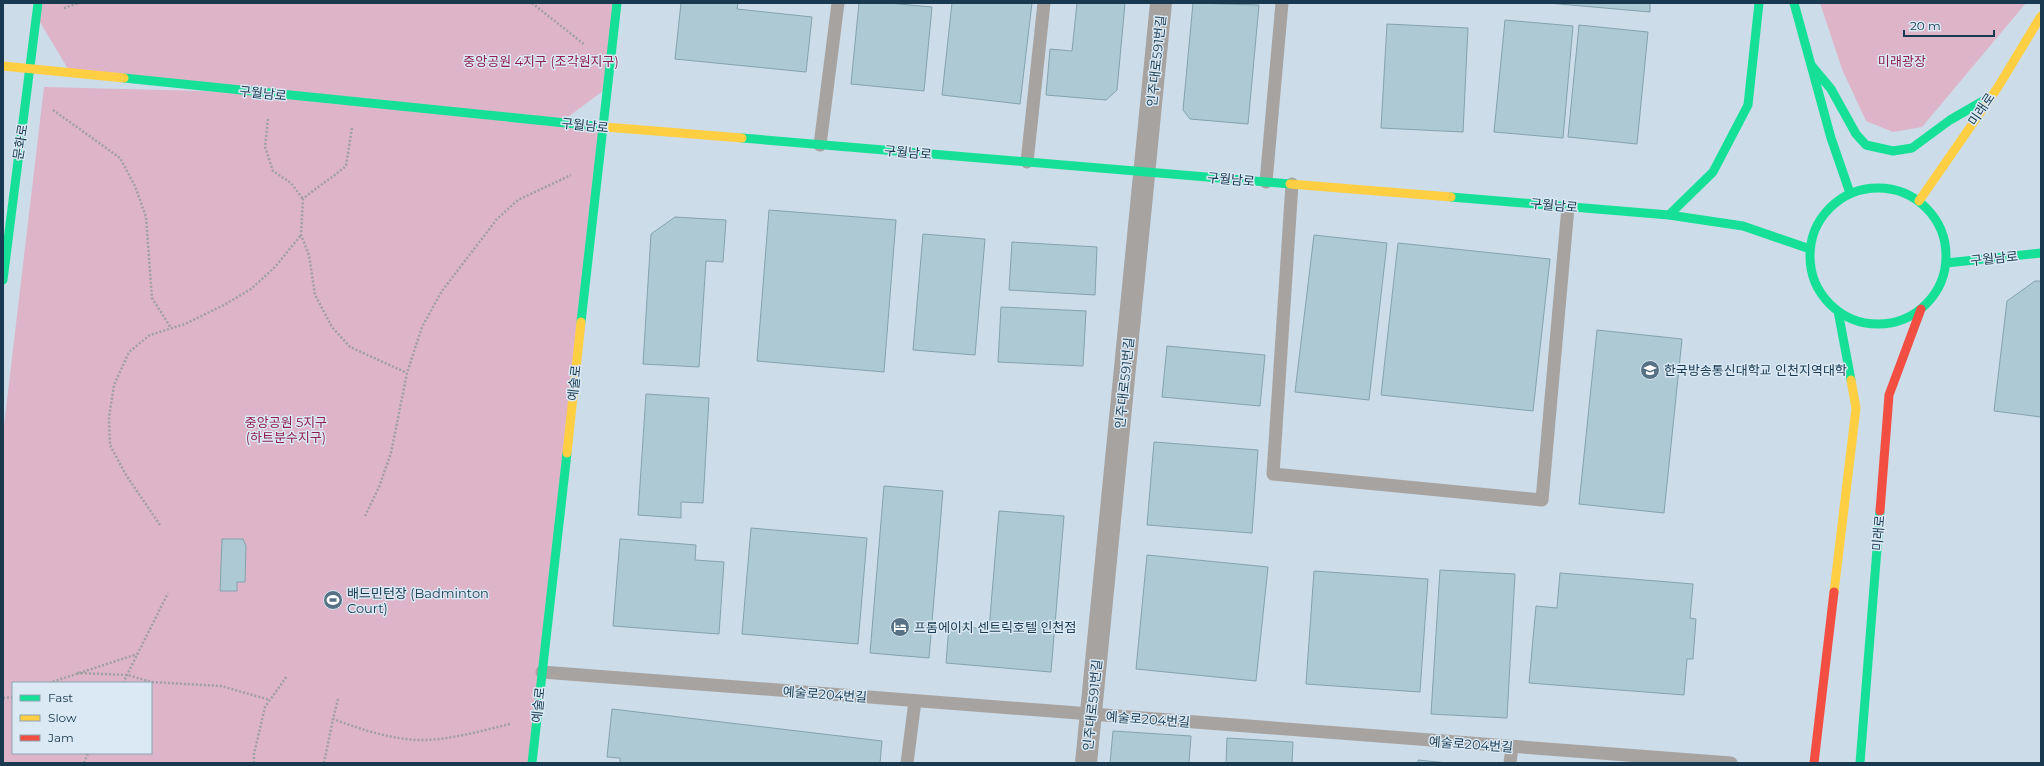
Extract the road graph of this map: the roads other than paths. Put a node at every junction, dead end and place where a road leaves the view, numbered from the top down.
1 (38, 3) edge
2 (617, 3) edge
3 (838, 3) edge
4 (1044, 3) edge
5 (1162, 3) edge
6 (1282, 3) edge
7 (1759, 3) edge
8 (1794, 3) edge
9 (2041, 16) edge
10 (1811, 65) junction
11 (3, 66) edge
12 (32, 70) junction
13 (1990, 97) junction
14 (603, 127) junction
15 (820, 145) junction
16 (1027, 162) junction
17 (1145, 172) junction
18 (1266, 182) junction
19 (1292, 184) junction
20 (1850, 193) junction
21 (1918, 201) junction
22 (1568, 207) junction
23 (1669, 215) junction
24 (1810, 249) junction
25 (2041, 253) edge
26 (1946, 263) junction
27 (3, 280) edge
28 (1921, 309) junction
29 (1838, 311) junction
30 (542, 672) junction
31 (915, 701) junction
32 (1091, 715) junction
33 (1512, 747) junction
34 (532, 763) edge
35 (907, 763) edge
36 (1086, 763) edge
37 (1510, 763) edge
38 (1731, 763) edge
39 (1814, 763) edge
40 (1860, 763) edge

1 - 12 street, 문화로
2 - 14 street, 예술로
3 - 15 lane
4 - 16 lane
5 - 17 street, 인주대로591번길
6 - 18 lane
7 - 23 street
8 - 10 street
9 - 13 street, 미래로
10 - 13 street
10 - 20 street
11 - 12 street, 구월남로
12 - 14 street, 구월남로
12 - 27 street, 문화로
13 - 21 street, 미래로
14 - 15 street, 구월남로
14 - 30 street, 예술로
15 - 16 street, 구월남로
16 - 17 street, 구월남로
17 - 18 street, 구월남로
17 - 32 street, 인주대로591번길
18 - 19 street, 구월남로
19 - 22 street, 구월남로
19 - 22 lane
20 - 21 street
20 - 24 street
21 - 26 street
22 - 23 street, 구월남로
23 - 24 street, 구월남로
24 - 29 street
25 - 26 street, 구월남로
26 - 28 street
28 - 29 street
28 - 40 street, 미래로
29 - 39 street
30 - 31 lane, 예술로204번길
30 - 34 street, 예술로
31 - 32 lane, 예술로204번길
31 - 35 lane
32 - 33 lane, 예술로204번길
32 - 36 street, 인주대로591번길
33 - 37 lane
33 - 38 lane, 예술로204번길

